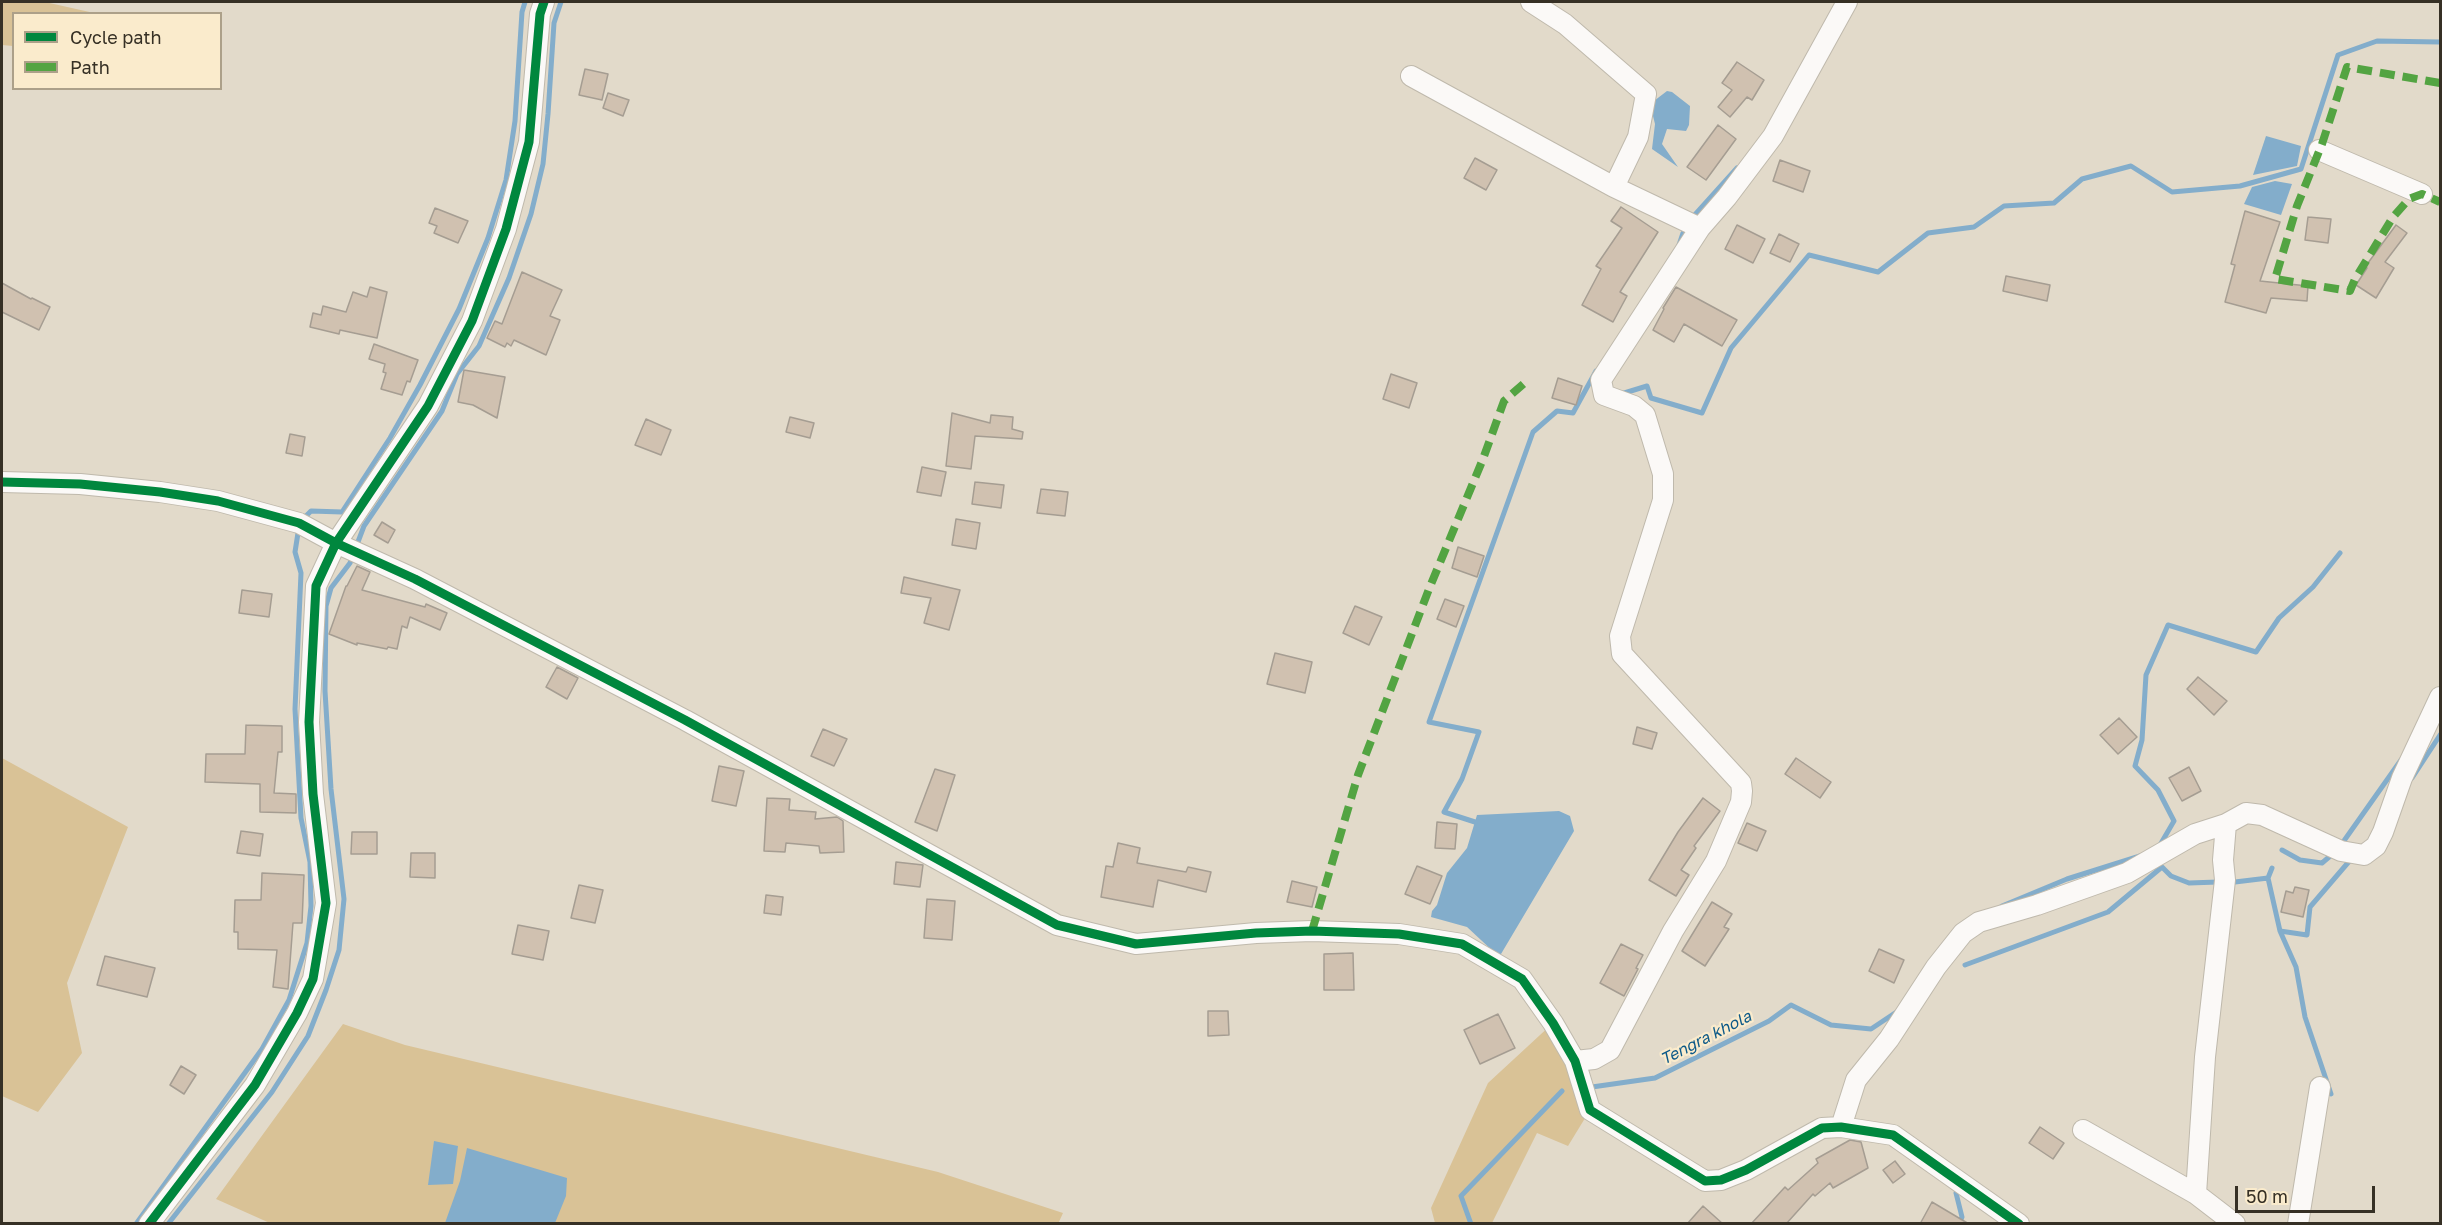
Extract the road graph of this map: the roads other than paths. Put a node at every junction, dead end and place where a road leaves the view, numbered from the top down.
1 (544, 2) edge
2 (1531, 2) edge
3 (1847, 2) edge
4 (1411, 76) dead end
5 (2319, 150) dead end
6 (1614, 187) junction
7 (2422, 194) dead end
8 (1700, 228) junction
9 (2, 482) edge
10 (336, 543) junction
11 (2440, 697) edge
12 (2226, 824) junction
13 (1575, 1061) junction
14 (2320, 1088) dead end
15 (1841, 1127) junction
16 (2083, 1130) dead end
17 (2196, 1194) junction
18 (149, 1224) edge
19 (2019, 1224) edge
20 (2235, 1224) edge
21 (2298, 1224) edge

1 - 10 street
2 - 6 street
3 - 8 street
4 - 6 street
5 - 7 street
6 - 8 street
8 - 13 street
9 - 10 street
10 - 13 street
10 - 18 street
11 - 12 street
12 - 15 street
12 - 17 street
13 - 15 street
14 - 21 street
15 - 19 street
16 - 17 street
17 - 20 street

